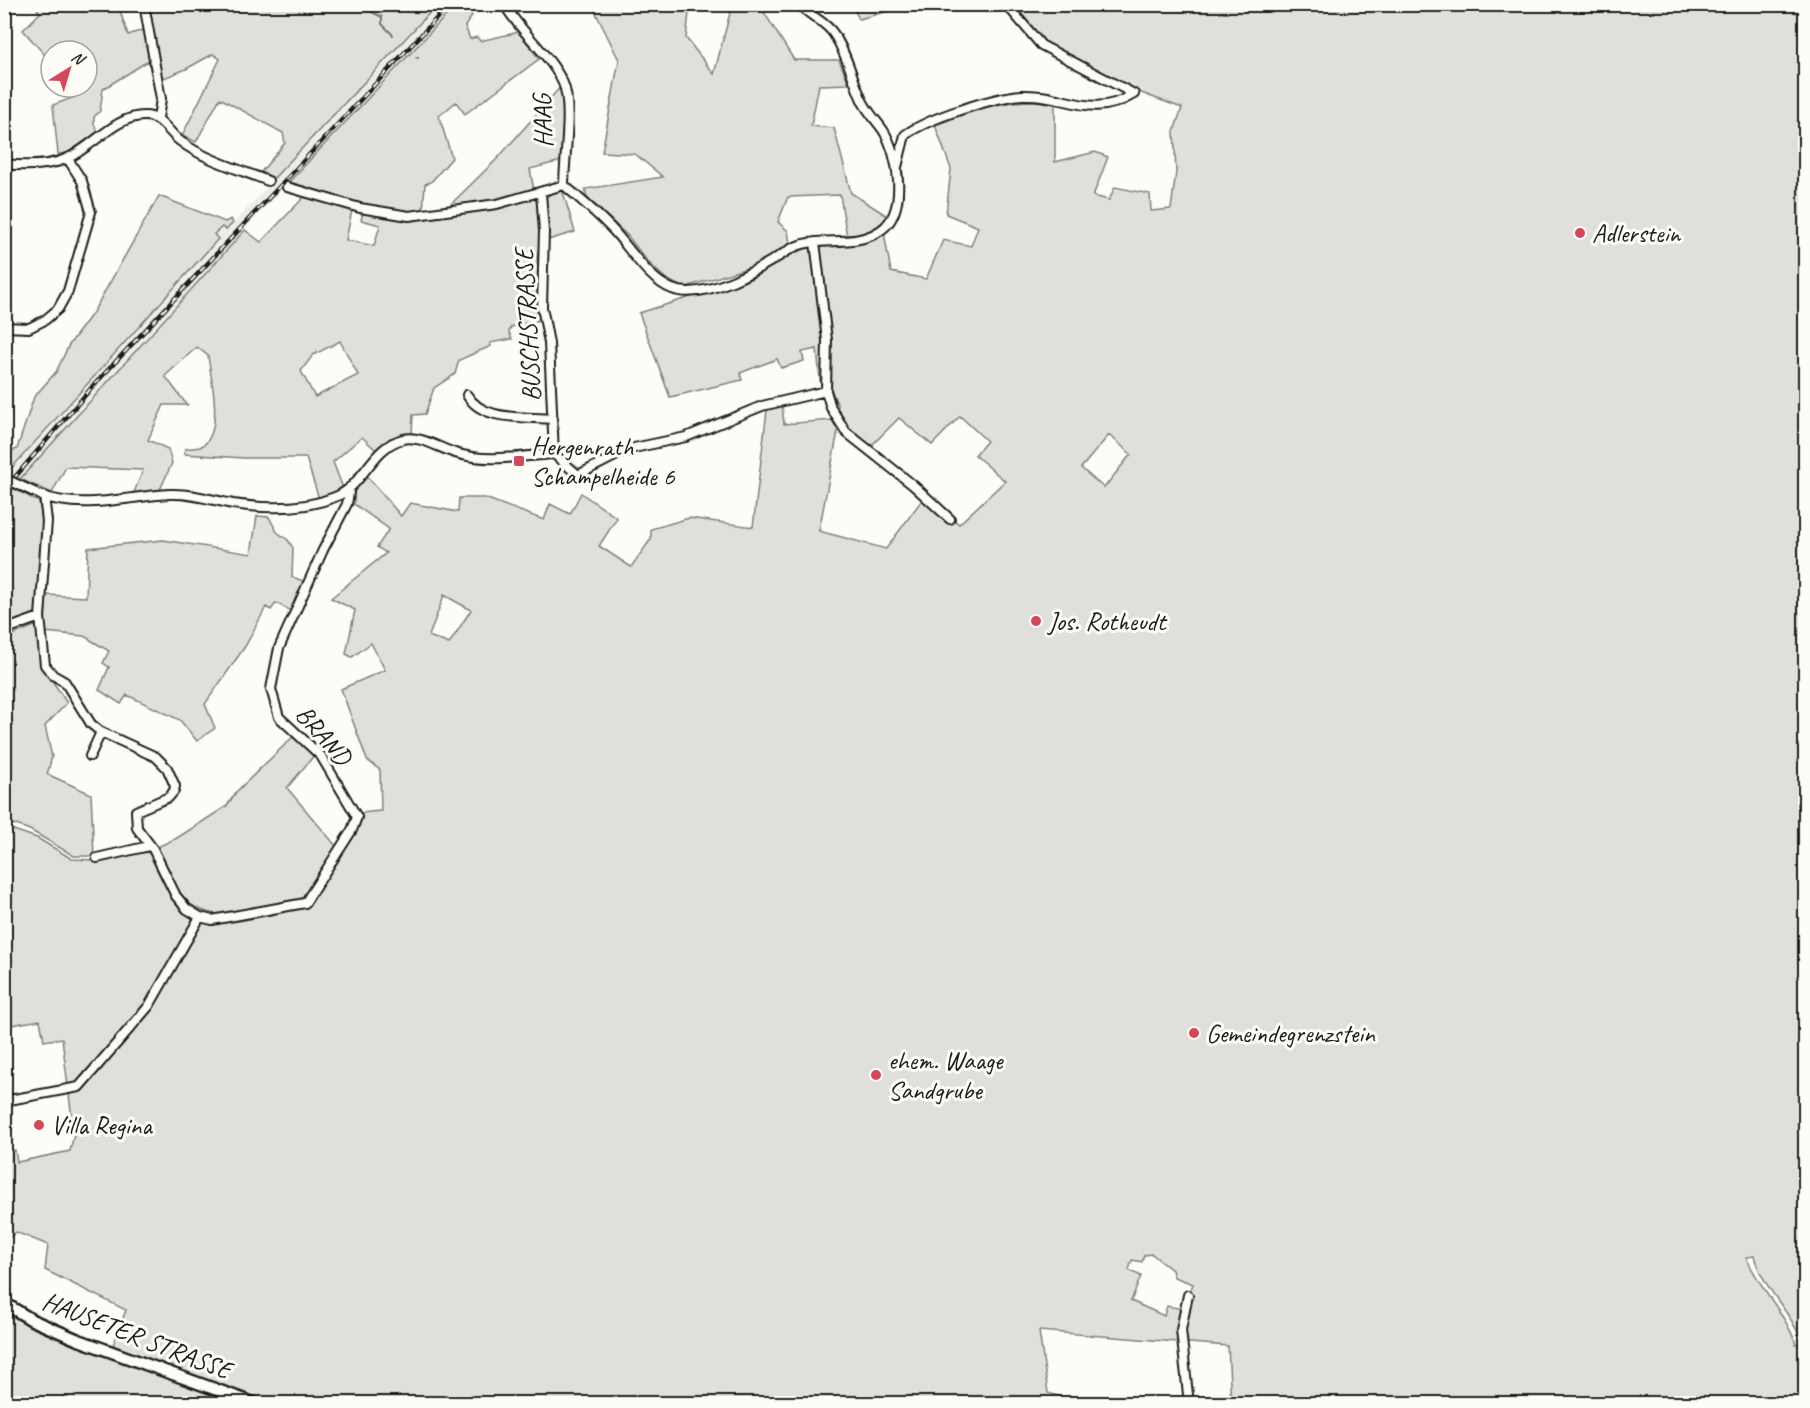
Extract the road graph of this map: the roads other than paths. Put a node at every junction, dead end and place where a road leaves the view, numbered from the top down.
1 (144, 4) edge
2 (504, 4) edge
3 (799, 4) edge
4 (1006, 4) edge
5 (158, 118) junction
6 (68, 159) junction
7 (4, 164) edge
8 (896, 170) junction
9 (268, 181) dead end
10 (564, 185) junction
11 (287, 187) dead end
12 (541, 193) junction
13 (815, 242) junction
14 (4, 327) edge
15 (826, 391) junction
16 (467, 395) dead end
17 (553, 419) junction
18 (554, 454) junction
19 (4, 478) edge
20 (350, 487) junction
21 (40, 495) junction
22 (950, 519) dead end
23 (40, 617) junction
24 (4, 630) edge
25 (101, 732) junction
26 (90, 756) dead end
27 (149, 846) junction
28 (97, 858) dead end
29 (200, 917) junction
30 (4, 1101) edge
31 (1188, 1295) dead end
32 (4, 1303) edge
33 (256, 1404) edge
34 (1189, 1404) edge

1 - 5 street
2 - 10 street, HAAG
3 - 8 street
4 - 8 street
5 - 6 street
5 - 9 street
6 - 7 street
6 - 14 street
8 - 13 street
10 - 12 street
10 - 13 street
11 - 12 street
12 - 17 street, BUSCHSTRASSE
13 - 15 street
15 - 18 street
15 - 22 street
16 - 17 street, BUSCHSTRASSE
17 - 18 street, BUSCHSTRASSE
18 - 20 street
19 - 21 street, bridge
20 - 21 street
20 - 29 street, BRAND
21 - 23 street
23 - 24 street
23 - 25 street
25 - 26 street
25 - 27 street
27 - 28 street
27 - 29 street
29 - 30 street
31 - 34 street
32 - 33 street, HAUSETER STRASSE

